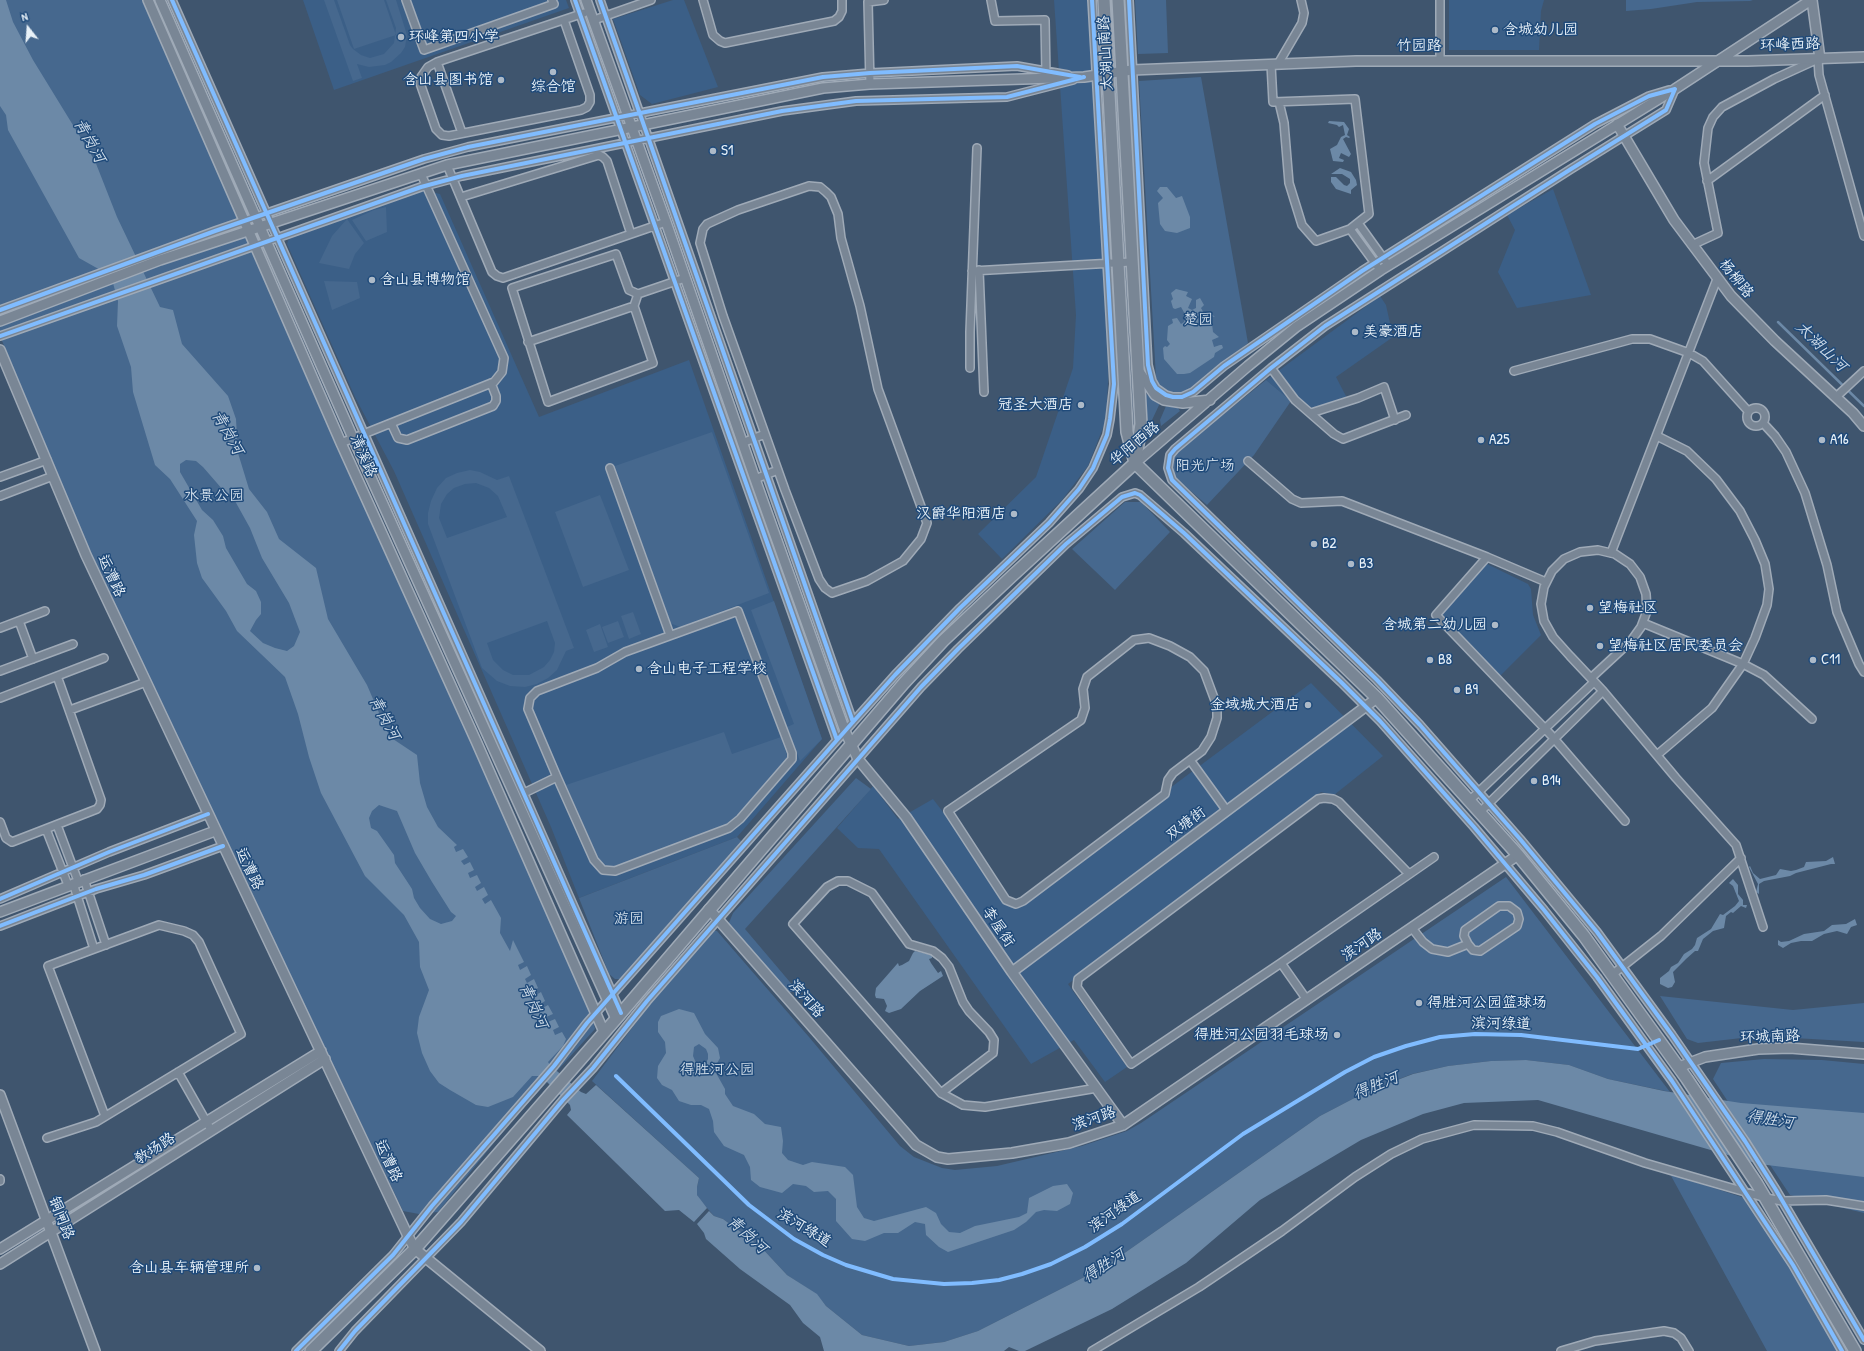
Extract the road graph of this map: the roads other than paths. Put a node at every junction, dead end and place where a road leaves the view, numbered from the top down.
1 (148, 0) edge
2 (160, 0) edge
3 (172, 0) edge
4 (406, 0) edge
5 (552, 0) edge
6 (575, 0) edge
7 (586, 0) edge
8 (600, 0) edge
9 (651, 0) edge
10 (703, 0) edge
11 (842, 0) edge
12 (884, 0) edge
13 (991, 0) edge
14 (1092, 0) edge
15 (1104, 0) edge
16 (1118, 0) edge
17 (1129, 0) edge
18 (1301, 0) edge
19 (1440, 0) edge
20 (1812, 0) edge
21 (590, 11) junction
22 (580, 14) junction
23 (606, 16) junction
24 (564, 20) junction
25 (594, 20) junction
26 (178, 40) junction
27 (168, 44) junction
28 (1864, 57) edge
29 (1819, 59) junction
30 (1440, 60) junction
31 (1717, 60) junction
32 (437, 62) junction
33 (1274, 64) junction
34 (1127, 71) junction
35 (870, 73) junction
36 (1108, 74) junction
37 (1096, 76) junction
38 (1084, 78) junction
39 (1046, 79) junction
40 (870, 84) junction
41 (1675, 88) junction
42 (1825, 95) junction
43 (1279, 102) junction
44 (640, 113) junction
45 (628, 116) junction
46 (617, 118) junction
47 (1617, 124) junction
48 (644, 126) junction
49 (632, 128) junction
50 (621, 130) junction
51 (462, 134) junction
52 (1624, 136) junction
53 (648, 138) junction
54 (637, 140) junction
55 (626, 142) junction
56 (977, 148) dead end
57 (447, 165) junction
58 (421, 174) junction
59 (453, 179) junction
60 (1707, 181) junction
61 (426, 186) junction
62 (460, 197) junction
63 (267, 213) junction
64 (255, 218) junction
65 (245, 221) junction
66 (666, 222) junction
67 (1358, 223) junction
68 (272, 224) junction
69 (655, 226) junction
70 (260, 228) junction
71 (1350, 229) junction
72 (250, 232) junction
73 (631, 234) junction
74 (1864, 236) edge
75 (277, 237) junction
76 (266, 241) junction
77 (256, 245) junction
78 (1692, 245) junction
79 (1131, 262) junction
80 (1107, 263) junction
81 (1118, 263) junction
82 (1382, 264) junction
83 (976, 270) junction
84 (685, 278) junction
85 (1718, 279) junction
86 (675, 282) junction
87 (638, 294) junction
88 (634, 306) junction
89 (0, 310) edge
90 (0, 321) edge
91 (0, 336) edge
92 (528, 342) junction
93 (0, 350) edge
94 (1689, 353) junction
95 (970, 368) dead end
96 (1271, 368) junction
97 (1137, 369) junction
98 (1864, 370) edge
99 (1514, 371) dead end
100 (491, 383) junction
101 (984, 392) dead end
102 (1836, 397) junction
103 (1210, 400) junction
104 (1748, 412) junction
105 (1311, 413) junction
106 (1406, 415) dead end
107 (1395, 420) junction
108 (390, 423) junction
109 (1763, 423) junction
110 (1864, 426) edge
111 (364, 433) junction
112 (765, 434) junction
113 (1657, 436) junction
114 (353, 438) junction
115 (754, 438) junction
116 (341, 443) junction
117 (742, 443) junction
118 (47, 460) junction
119 (1248, 461) dead end
120 (1135, 463) junction
121 (610, 468) dead end
122 (778, 470) junction
123 (766, 475) junction
124 (53, 476) junction
125 (0, 477) edge
126 (755, 479) junction
127 (0, 496) edge
128 (1611, 553) junction
129 (1487, 557) junction
130 (1546, 582) junction
131 (45, 611) dead end
132 (432, 613) junction
133 (421, 618) junction
134 (19, 621) junction
135 (1643, 623) junction
136 (0, 628) edge
137 (670, 635) junction
138 (73, 644) dead end
139 (104, 658) dead end
140 (33, 659) junction
141 (1742, 664) junction
142 (0, 671) edge
143 (1864, 672) edge
144 (57, 676) junction
145 (1593, 680) junction
146 (146, 682) junction
147 (1603, 691) junction
148 (0, 698) edge
149 (1377, 698) junction
150 (1366, 707) junction
151 (70, 710) junction
152 (1812, 719) dead end
153 (853, 722) junction
154 (1545, 729) junction
155 (845, 731) junction
156 (1554, 739) junction
157 (837, 740) junction
158 (851, 745) junction
159 (1656, 755) junction
160 (858, 759) junction
161 (1190, 760) junction
162 (557, 777) junction
163 (1479, 792) junction
164 (524, 793) junction
165 (1469, 801) junction
166 (519, 803) junction
167 (1489, 803) junction
168 (506, 809) junction
169 (1227, 811) junction
170 (1480, 812) junction
171 (208, 814) junction
172 (1625, 821) dead end
173 (0, 822) edge
174 (57, 825) junction
175 (46, 829) junction
176 (215, 831) junction
177 (223, 846) junction
178 (1518, 855) junction
179 (1434, 857) dead end
180 (1741, 858) junction
181 (1506, 864) junction
182 (73, 868) junction
183 (63, 873) junction
184 (1409, 874) junction
185 (76, 882) junction
186 (88, 892) junction
187 (77, 897) junction
188 (0, 898) edge
189 (709, 909) junction
190 (0, 912) edge
191 (718, 920) junction
192 (0, 926) edge
193 (1763, 927) dead end
194 (1412, 928) junction
195 (1468, 944) junction
196 (106, 945) junction
197 (94, 949) junction
198 (1281, 963) junction
199 (1623, 967) junction
200 (1012, 972) junction
201 (1613, 974) junction
202 (610, 996) junction
203 (1307, 1000) junction
204 (596, 1013) junction
205 (619, 1016) junction
206 (604, 1032) junction
207 (1864, 1054) edge
208 (323, 1055) junction
209 (1691, 1062) junction
210 (1679, 1068) junction
211 (178, 1072) junction
212 (1096, 1088) junction
213 (941, 1093) junction
214 (0, 1095) edge
215 (105, 1116) junction
216 (206, 1122) junction
217 (1123, 1125) junction
218 (211, 1130) junction
219 (47, 1138) dead end
220 (1745, 1192) junction
221 (1766, 1198) junction
222 (1782, 1201) junction
223 (1864, 1206) edge
224 (47, 1221) junction
225 (51, 1232) junction
226 (408, 1236) junction
227 (0, 1249) edge
228 (415, 1249) junction
229 (0, 1264) edge
230 (1864, 1340) edge
231 (95, 1351) edge
232 (296, 1351) edge
233 (311, 1351) edge
234 (339, 1351) edge
235 (540, 1351) edge
236 (1092, 1351) edge
237 (1561, 1351) edge
238 (1689, 1351) edge
239 (1842, 1351) edge
240 (1855, 1351) edge

1 - 27 main road, 清溪路
2 - 26 main road, 清溪路
3 - 63 street
4 - 5 street
6 - 22 street
7 - 21 main road, 李屋街
8 - 23 street
9 - 23 street
10 - 11 street
12 - 35 street
13 - 39 street
14 - 37 street
15 - 36 main road, 太湖山南路
16 - 34 main road, 太湖山南路
17 - 34 street
18 - 33 street
19 - 30 street
20 - 29 main road
20 - 31 main road, 华阳西路
21 - 22 street
21 - 25 main road, 李屋街
22 - 24 street
22 - 46 street
23 - 25 street
23 - 44 street
24 - 32 street
24 - 51 street
25 - 45 main road, 李屋街
26 - 27 main road
26 - 64 main road, 清溪路
27 - 65 main road, 清溪路
28 - 29 main road, 环峰西路
29 - 31 main road, 环峰西路
29 - 42 street
29 - 60 street
30 - 31 main road, 竹园路
30 - 33 main road, 竹园路
31 - 41 main road, 华阳西路
32 - 51 street
32 - 51 street
33 - 34 main road, 竹园路
33 - 43 street
34 - 36 main road, 竹园路
34 - 79 main road, 太湖山南路
34 - 82 street
35 - 38 street
35 - 40 street
35 - 44 street
36 - 37 main road, 竹园路
36 - 81 main road, 太湖山南路
37 - 38 main road, 竹园路
37 - 80 street
38 - 39 main road, 竹园路
38 - 53 street
39 - 40 main road, 竹园路
40 - 48 main road, 竹园路
41 - 47 main road, 华阳西路
41 - 52 street
41 - 82 street
42 - 60 street
42 - 74 street
43 - 67 street
43 - 71 street
44 - 45 street
44 - 48 street
45 - 46 street
45 - 49 main road, 李屋街
46 - 50 street
46 - 63 street
47 - 52 main road, 杨柳路
47 - 82 main road, 华阳西路
48 - 49 main road, 竹园路
48 - 53 street
49 - 50 main road, 竹园路
49 - 54 main road, 李屋街
50 - 55 street
50 - 57 main road, 竹园路
52 - 78 main road, 杨柳路
52 - 96 street
53 - 54 street
53 - 115 street
54 - 55 street
54 - 66 main road, 李屋街
55 - 59 street
55 - 69 street
56 - 83 street
57 - 58 main road, 竹园路
57 - 59 street
58 - 61 street
58 - 68 main road, 竹园路
59 - 61 street
59 - 62 street
60 - 78 street
61 - 75 street
61 - 100 street
62 - 73 street
62 - 73 street
63 - 64 street
63 - 68 street
64 - 65 street
64 - 70 main road, 清溪路
65 - 72 main road, 清溪路
65 - 89 street
66 - 69 street
66 - 84 main road, 李屋街
67 - 71 street
67 - 82 street
68 - 70 main road, 竹园路
68 - 75 street
69 - 73 street
69 - 86 street
70 - 72 main road, 竹园路
70 - 76 main road, 清溪路
71 - 82 street
72 - 77 main road, 清溪路
72 - 90 main road, 竹园路
75 - 76 street
75 - 111 street
76 - 77 street
76 - 114 main road, 清溪路
77 - 91 street
77 - 116 main road, 清溪路
78 - 85 main road, 杨柳路
79 - 81 street
79 - 97 main road, 太湖山南路
80 - 81 street
80 - 83 street
80 - 153 street
81 - 120 main road, 太湖山南路
82 - 103 main road, 华阳西路
83 - 95 street
83 - 101 street
84 - 86 street
84 - 117 main road, 李屋街
85 - 94 street
85 - 102 main road, 杨柳路
86 - 87 street
86 - 157 street
87 - 88 street
87 - 92 street
88 - 92 street
88 - 92 street
93 - 118 main road, 运漕路
94 - 99 street
94 - 104 street
94 - 113 street
96 - 105 street
96 - 163 street
97 - 103 main road
97 - 120 main road, 太湖山南路
98 - 102 street
100 - 108 street
100 - 108 street
102 - 110 main road, 杨柳路
103 - 120 main road, 华阳西路
104 - 109 street
104 - 109 street
105 - 107 street
105 - 107 street
106 - 107 street
108 - 111 street
109 - 143 street
111 - 114 street
111 - 164 street
112 - 115 street
112 - 122 street
112 - 122 street
113 - 128 street
113 - 141 street
114 - 116 street
114 - 132 main road, 清溪路
115 - 117 street
115 - 123 street
116 - 133 main road, 清溪路
117 - 126 main road, 李屋街
118 - 124 main road, 运漕路
118 - 125 street
119 - 129 street
120 - 149 main road
120 - 158 main road, 华阳西路
121 - 137 street
122 - 123 street
123 - 126 street
123 - 153 street
124 - 127 street
124 - 146 main road, 运漕路
126 - 155 main road, 李屋街
128 - 130 street
128 - 135 street
129 - 130 street
129 - 154 street
130 - 145 street
131 - 134 street
132 - 133 main road
132 - 166 main road, 清溪路
133 - 168 main road, 清溪路
134 - 136 street
134 - 140 street
135 - 141 street
135 - 145 street
137 - 162 street
137 - 162 street
138 - 140 street
139 - 144 street
140 - 142 street
141 - 152 street
141 - 159 street
144 - 148 street
144 - 151 street
145 - 147 street
145 - 154 street
146 - 151 street
146 - 171 main road, 运漕路
147 - 156 street
147 - 159 street
149 - 150 main road, 双塘街
149 - 165 main road
150 - 160 street
150 - 169 main road, 双塘街
150 - 181 street
151 - 174 street
153 - 155 street
154 - 156 street
154 - 163 street
155 - 157 street
155 - 158 main road, 李屋街
156 - 167 street
156 - 172 street
157 - 202 street
158 - 160 main road, 李屋街
158 - 189 main road, 华阳西路
159 - 180 street
160 - 191 street
160 - 200 main road, 李屋街
161 - 161 street
161 - 169 street
162 - 164 street
163 - 165 street
163 - 167 street
164 - 202 street
165 - 170 main road
166 - 168 main road
166 - 202 main road, 清溪路
167 - 170 street
167 - 199 street
168 - 204 main road, 清溪路
169 - 200 main road, 双塘街
170 - 178 main road
171 - 176 main road, 运漕路
171 - 182 street
173 - 175 street
174 - 175 street
174 - 182 street
175 - 183 street
176 - 177 main road, 运漕路
176 - 185 main road
177 - 186 street
177 - 208 main road, 运漕路
178 - 181 main road, 滨河路
178 - 201 main road
179 - 184 street
180 - 193 street
180 - 199 street
181 - 194 main road, 滨河路
181 - 220 street
182 - 183 street
182 - 185 street
183 - 185 street
183 - 188 street
184 - 198 street
184 - 198 street
185 - 186 street
185 - 187 street
185 - 190 main road
186 - 187 street
186 - 196 street
187 - 192 street
187 - 197 street
189 - 191 main road, 滨河路
189 - 205 main road, 华阳西路
191 - 217 main road, 滨河路
191 - 234 street
194 - 195 street
194 - 203 main road, 滨河路
195 - 195 street
196 - 197 street
196 - 211 street
197 - 215 street
198 - 203 street
199 - 201 street
199 - 209 street
200 - 212 main road, 李屋街
201 - 210 main road
202 - 204 street
202 - 205 main road, 清溪路
203 - 217 main road, 滨河路
204 - 206 main road, 清溪路
204 - 226 street
205 - 206 main road, 华阳西路
206 - 228 main road, 华阳西路
207 - 209 main road, 环城南路
208 - 216 main road, 教场路
208 - 218 main road, 教场路
208 - 226 main road, 运漕路
209 - 210 main road, 环城南路
209 - 222 street
210 - 221 main road
211 - 215 street
211 - 216 street
212 - 213 street
212 - 217 main road, 李屋街
213 - 213 street
214 - 224 main road, 铜闸路
215 - 219 street
216 - 218 street
216 - 224 main road, 教场路
218 - 225 main road, 教场路
220 - 221 street
220 - 236 street
220 - 239 street
221 - 222 street
221 - 240 main road
222 - 223 street
222 - 230 street
224 - 225 main road, 铜闸路
224 - 227 main road, 教场路
225 - 229 main road, 教场路
225 - 231 main road, 铜闸路
226 - 228 main road, 运漕路
226 - 232 street
228 - 233 main road, 华阳西路
228 - 235 main road, 运漕路
237 - 238 street

